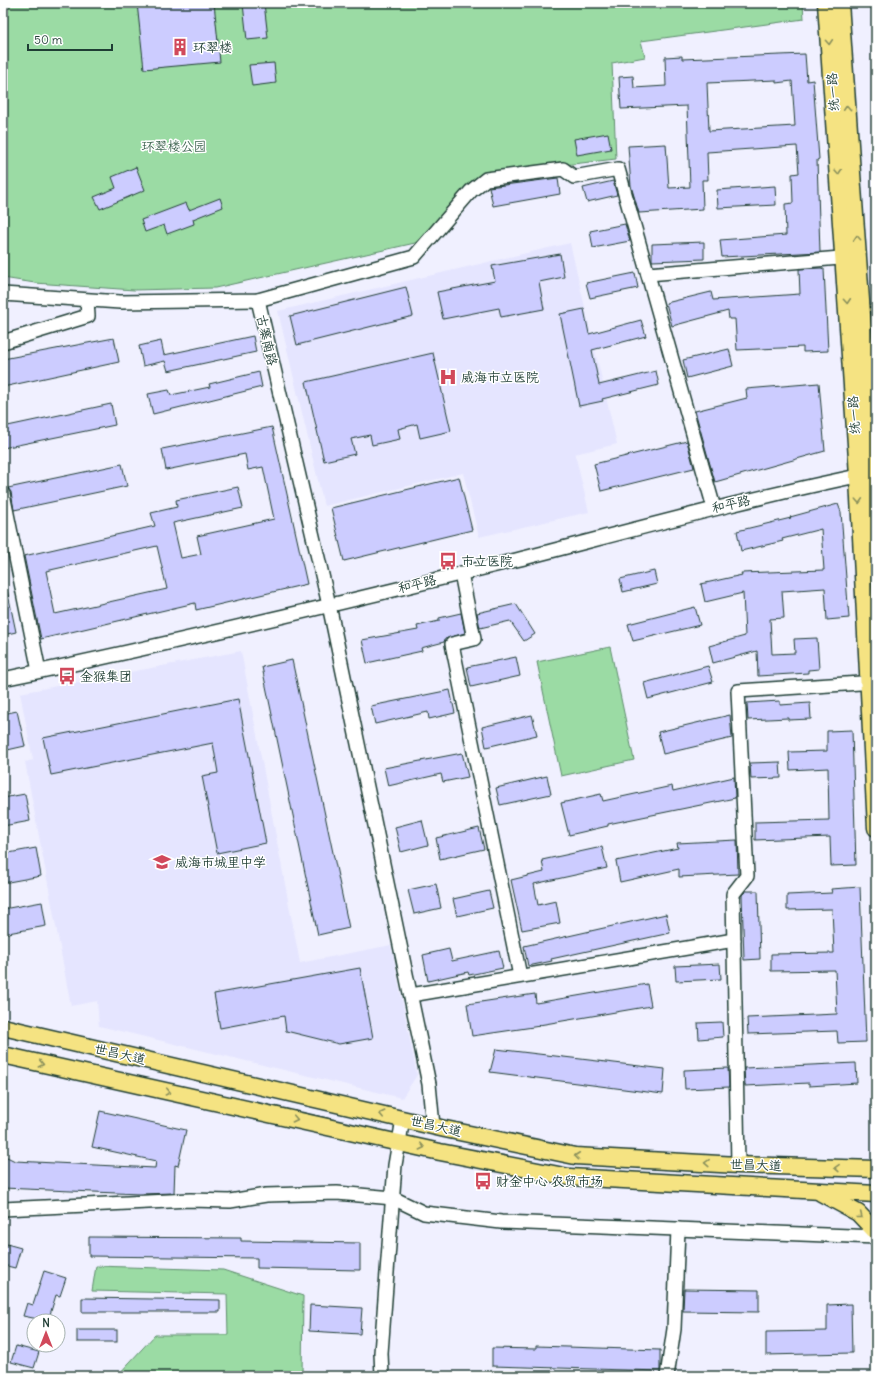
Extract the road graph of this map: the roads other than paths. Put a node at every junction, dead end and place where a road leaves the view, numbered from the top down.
1 (826, 3) edge
2 (840, 3) edge
3 (851, 257) junction
4 (648, 274) junction
5 (3, 294) edge
6 (258, 300) junction
7 (87, 301) junction
8 (3, 342) edge
9 (869, 473) edge
10 (3, 494) edge
11 (714, 508) junction
12 (876, 560) edge
13 (461, 573) junction
14 (329, 605) junction
15 (39, 671) junction
16 (3, 679) edge
17 (872, 682) edge
18 (876, 828) edge
19 (734, 940) junction
20 (520, 976) junction
21 (411, 995) junction
22 (3, 1027) edge
23 (3, 1055) edge
24 (403, 1119) junction
25 (433, 1126) junction
26 (398, 1142) junction
27 (738, 1165) junction
28 (876, 1169) edge
29 (816, 1190) junction
30 (876, 1194) edge
31 (393, 1198) junction
32 (3, 1202) edge
33 (3, 1209) edge
34 (18, 1210) junction
35 (678, 1229) junction
36 (876, 1232) edge
37 (876, 1237) edge
38 (382, 1376) edge
39 (667, 1376) edge

1 -> 3 main road, 统一路
3 -> 2 main road, 统一路
3 - 4 street
3 - 9 main road, 统一路
4 - 6 street
4 - 11 street
5 - 7 street, 古寨南路
6 - 7 street, 古寨南路
6 - 14 street, 古寨南路
7 - 8 street
9 - 11 street, 和平路
9 - 12 main road, 统一路
9 -> 17 main road, 统一路
10 - 15 street
11 - 13 street, 和平路
13 - 14 street, 和平路
13 - 20 street
14 - 15 street, 和平路
14 - 21 street, 古寨南路
15 - 16 street, 和平路
17 - 18 main road, 统一路
17 - 19 street
19 - 20 street
19 - 27 street
20 - 21 street
21 - 25 street, 古寨南路
24 -> 22 main road, 世昌大道
23 -> 26 main road, 世昌大道
24 - 25 main road, 世昌大道
24 - 26 street
27 -> 25 main road, 世昌大道
26 -> 29 main road, 世昌大道
26 - 31 street
28 -> 27 main road, 世昌大道
29 - 30 main road, 世昌大道
29 -> 36 main road
31 - 34 street
31 - 35 street
31 - 38 street
32 - 34 street
33 - 34 street
35 - 37 street
35 - 39 street

